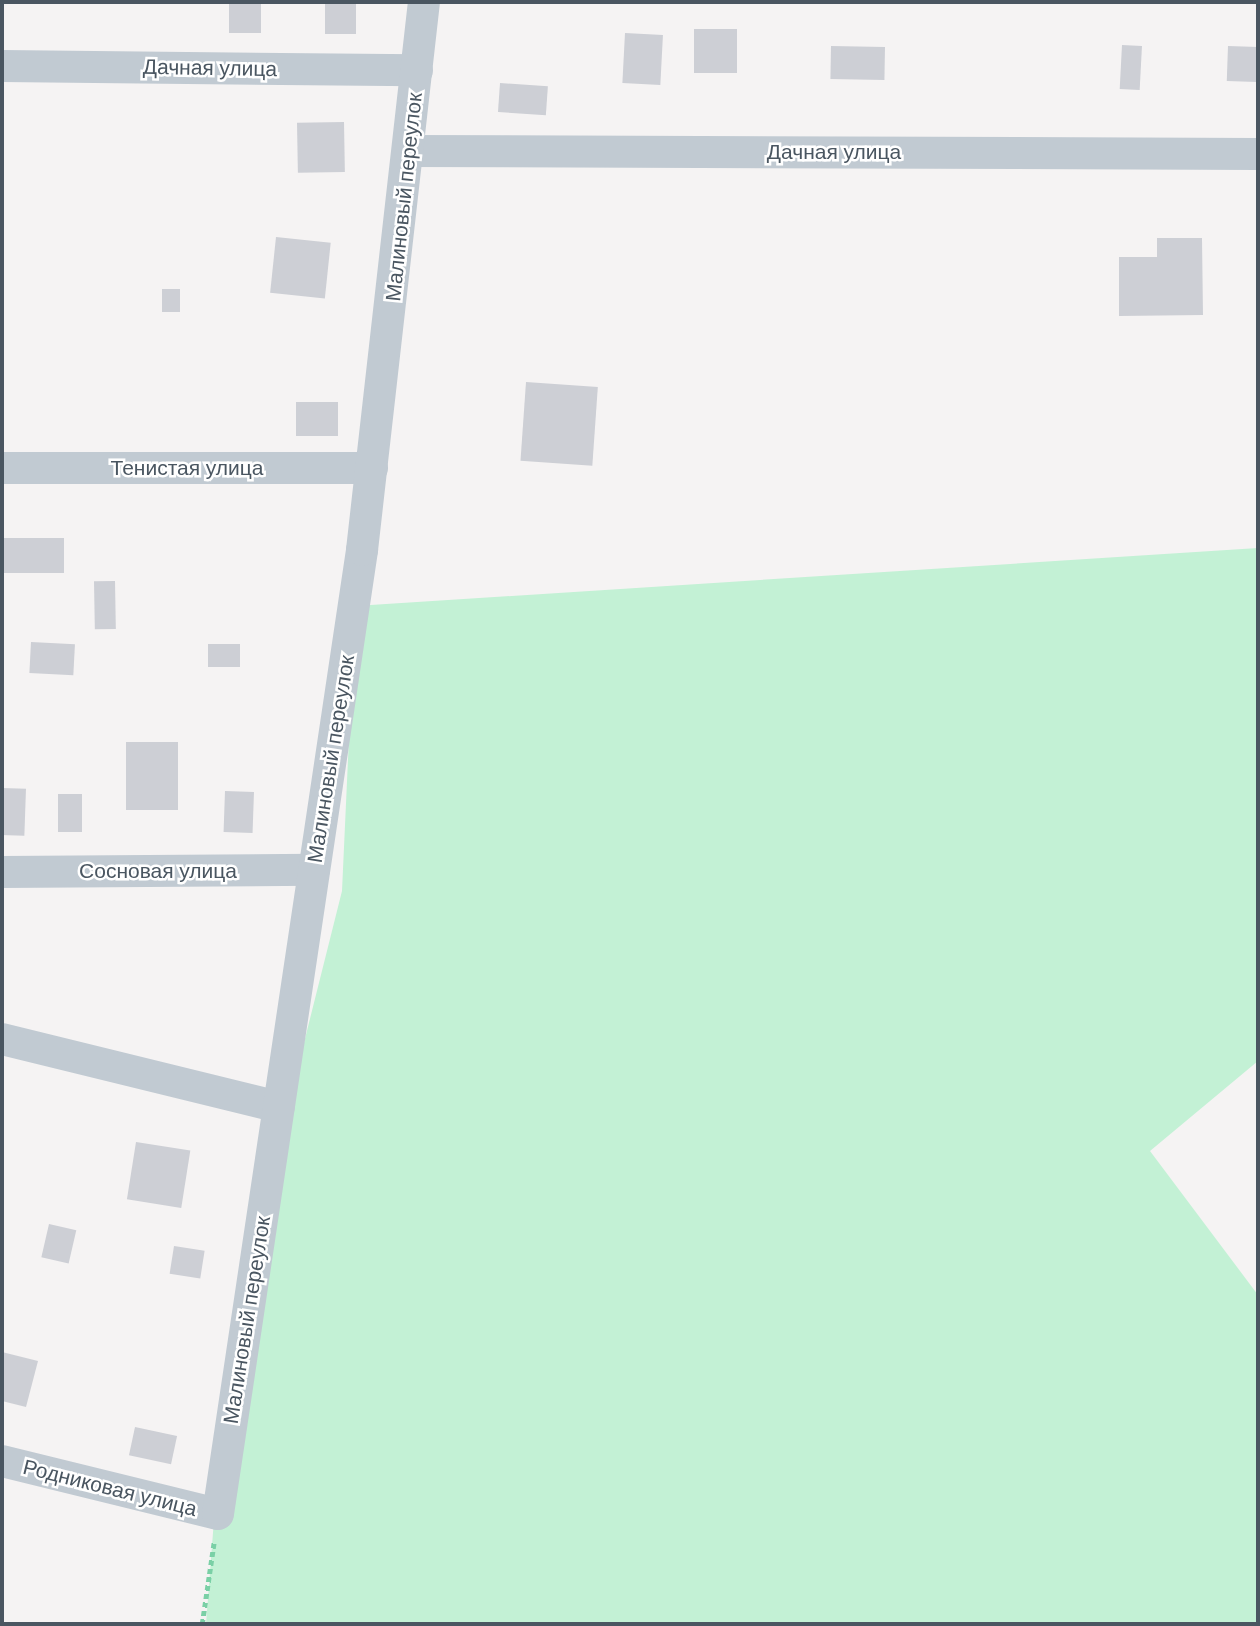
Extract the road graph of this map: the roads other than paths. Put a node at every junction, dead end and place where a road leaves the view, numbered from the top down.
1 (424, 2) edge
2 (2, 66) edge
3 (418, 70) junction
4 (410, 150) junction
5 (1258, 154) edge
6 (2, 468) edge
7 (372, 468) junction
8 (314, 870) junction
9 (2, 872) edge
10 (2, 1040) edge
11 (279, 1107) junction
12 (2, 1461) edge
13 (218, 1514) joint

1 - 3 street, Малиновый переулок
2 - 3 street, Дачная улица
3 - 4 street, Малиновый переулок
4 - 5 street, Дачная улица
4 - 7 street, Малиновый переулок
6 - 7 street, Тенистая улица
7 - 8 street, Малиновый переулок
8 - 9 street, Сосновая улица
8 - 11 street, Малиновый переулок
10 - 11 street
11 - 13 street, Малиновый переулок
12 - 13 street, Родниковая улица

